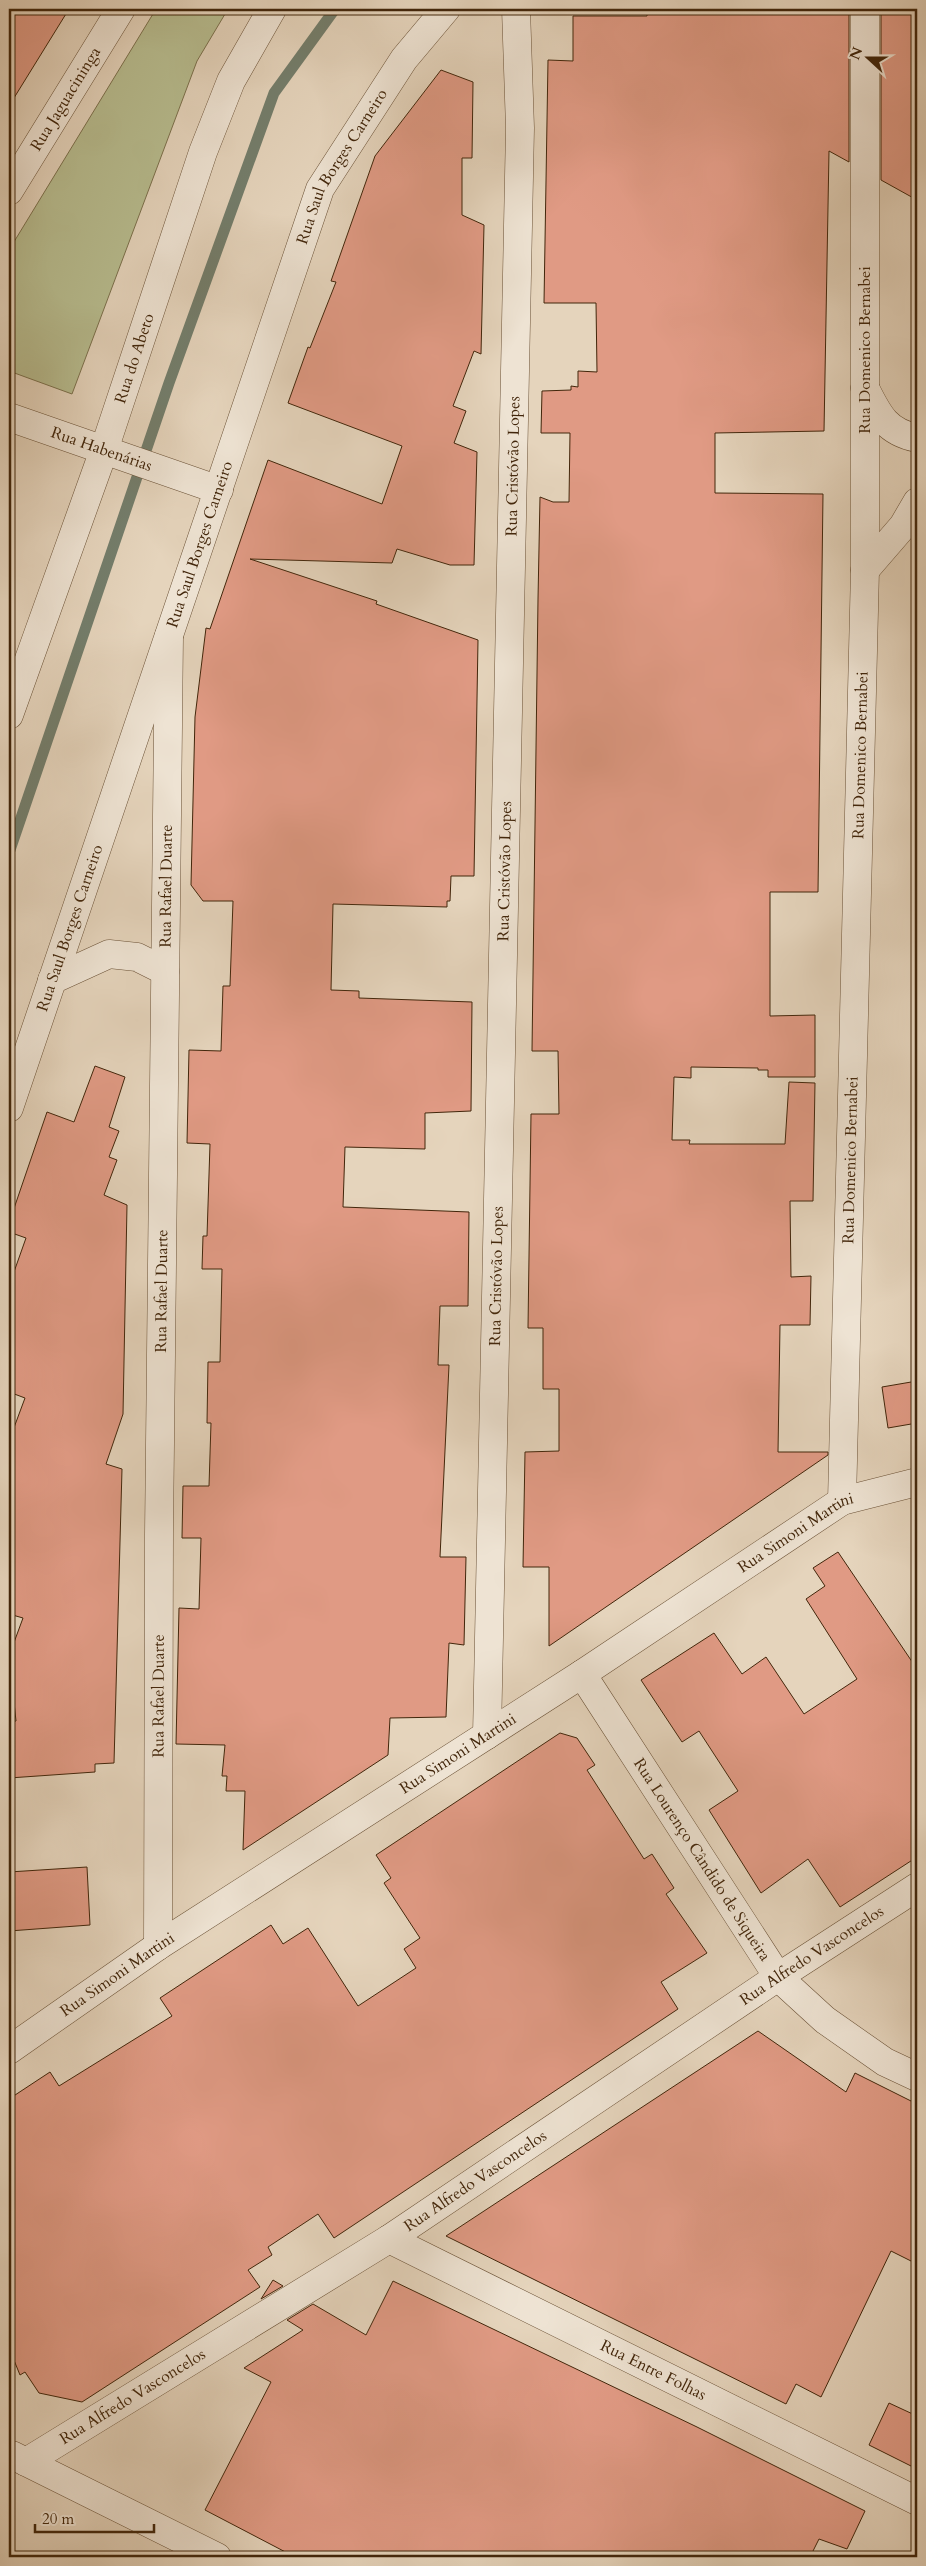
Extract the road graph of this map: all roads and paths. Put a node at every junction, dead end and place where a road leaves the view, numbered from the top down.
1 (121, 9) edge
2 (272, 9) edge
3 (446, 9) edge
4 (516, 9) edge
5 (865, 9) edge
6 (9, 191) edge
7 (864, 386) junction
8 (9, 417) edge
9 (917, 438) edge
10 (113, 453) junction
11 (219, 490) junction
12 (917, 502) edge
13 (865, 570) junction
14 (169, 636) junction
15 (9, 715) edge
16 (165, 971) junction
17 (52, 980) junction
18 (9, 1108) edge
19 (917, 1482) edge
20 (842, 1501) junction
21 (582, 1674) junction
22 (487, 1735) junction
23 (917, 1887) edge
24 (158, 1946) junction
25 (778, 1977) junction
26 (9, 2050) edge
27 (917, 2077) edge
28 (390, 2239) junction
29 (17, 2458) edge
30 (917, 2501) edge
31 (217, 2557) edge

1 - 6 street, Rua Jaguacininga
2 - 10 street, Rua do Abeto
3 - 11 street, Rua Saul Borges Carneiro
4 - 22 street, Rua Cristóvão Lopes
5 - 7 street, Rua Domenico Bernabei
7 - 9 street
7 - 13 street, Rua Domenico Bernabei
8 - 10 street, Rua Habenárias
10 - 11 street, Rua Habenárias
10 - 15 street, Rua do Abeto
11 - 14 street, Rua Saul Borges Carneiro
12 - 13 street
13 - 20 street, Rua Domenico Bernabei
14 - 16 street, Rua Rafael Duarte
14 - 17 street, Rua Saul Borges Carneiro
16 - 17 street
16 - 24 street, Rua Rafael Duarte
17 - 18 street, Rua Saul Borges Carneiro
19 - 20 street, Rua Simoni Martini
20 - 21 street, Rua Simoni Martini
21 - 22 street, Rua Simoni Martini
21 - 25 street, Rua Lourenço Cândido de Siqueira
22 - 24 street, Rua Simoni Martini
23 - 25 street, Rua Alfredo Vasconcelos
24 - 26 street, Rua Simoni Martini
25 - 27 street, Rua Lourenço Cândido de Siqueira
25 - 28 street, Rua Alfredo Vasconcelos
28 - 29 street, Rua Alfredo Vasconcelos
28 - 30 street, Rua Entre Folhas
29 - 31 street

